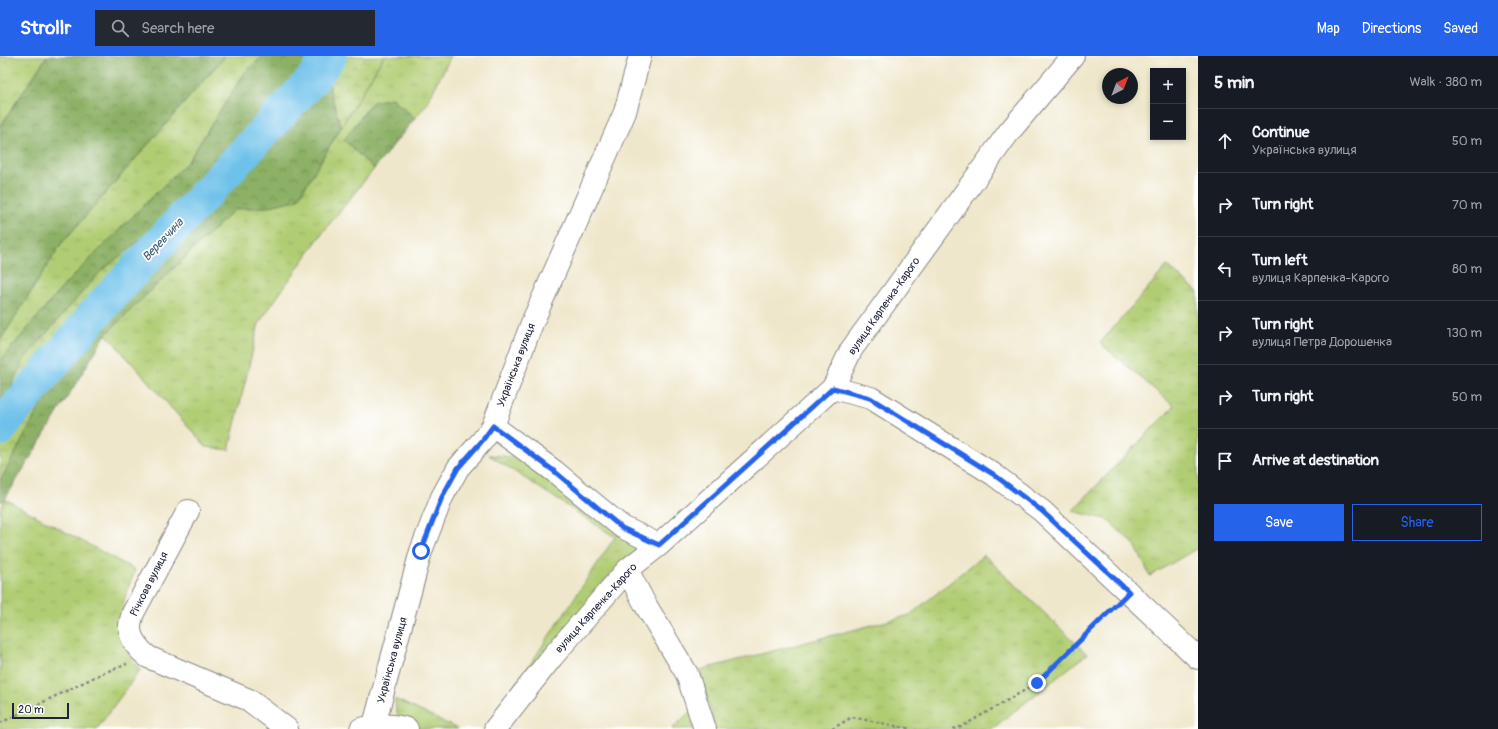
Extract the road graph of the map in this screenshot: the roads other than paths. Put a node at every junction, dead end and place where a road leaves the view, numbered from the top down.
1 (640, 56) edge
2 (1073, 56) edge
3 (833, 388) junction
4 (493, 426) junction
5 (188, 511) dead end
6 (659, 545) junction
7 (627, 570) junction
8 (1198, 658) edge
9 (371, 728) edge
10 (287, 729) edge
11 (407, 729) edge
12 (495, 729) edge
13 (706, 729) edge

1 - 4 street, Українська вулиця
2 - 3 street, вулиця Карпенка-Карого
3 - 6 street, вулиця Карпенка-Карого
3 - 8 street
4 - 6 street
4 - 9 street, Українська вулиця
5 - 10 street, Річкова вулиця
6 - 7 street, вулиця Карпенка-Карого
7 - 12 street, вулиця Карпенка-Карого
7 - 13 street
9 - 11 street

